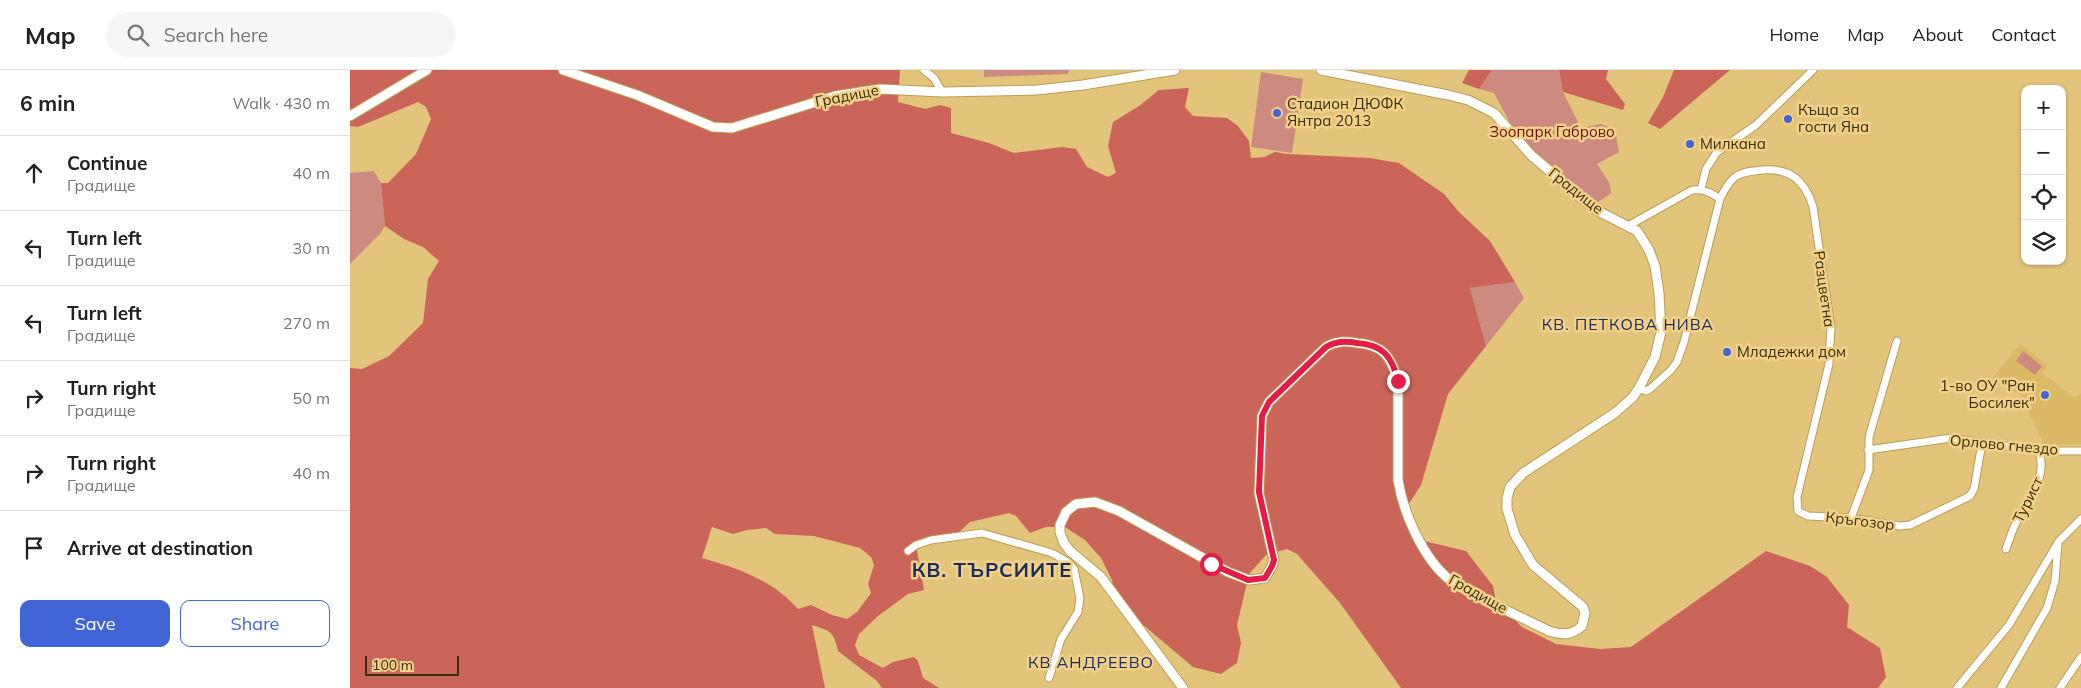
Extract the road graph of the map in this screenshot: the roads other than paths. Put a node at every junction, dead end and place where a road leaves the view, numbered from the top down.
1 (427, 70) edge
2 (563, 70) edge
3 (924, 70) edge
4 (1174, 70) edge
5 (1320, 70) edge
6 (1813, 70) edge
7 (942, 92) junction
8 (350, 116) edge
9 (1700, 189) junction
10 (1720, 199) junction
11 (1628, 226) junction
12 (1897, 341) dead end
13 (1639, 388) junction
14 (1982, 443) junction
15 (1868, 450) junction
16 (2039, 450) junction
17 (2081, 451) edge
18 (1808, 516) joint
19 (1851, 518) junction
20 (2081, 519) edge
21 (2059, 541) junction
22 (2006, 548) dead end
23 (908, 551) dead end
24 (1082, 561) junction
25 (1074, 569) junction
26 (2081, 657) edge
27 (1048, 678) dead end
28 (1183, 688) edge
29 (1958, 688) edge
30 (2001, 688) edge
31 (2060, 688) edge

1 - 8 street
2 - 7 street, Градище
3 - 7 street
4 - 7 street, Градище
5 - 11 street, Градище
6 - 9 street
9 - 10 street
9 - 11 street
10 - 13 street
10 - 18 street, Разцветна
11 - 13 street, Градище
12 - 15 street
13 - 24 street, Градище
14 - 15 street, Орлово гнездо
14 - 16 street, Орлово гнездо
14 - 19 street, Кръгозор
15 - 19 street
16 - 17 street, Орлово гнездо
16 - 22 street, Турист
18 - 19 street, Кръгозор
20 - 21 street
21 - 29 street
21 - 30 street
23 - 25 street
24 - 25 street
24 - 28 street, Градище
25 - 27 street
26 - 31 street

